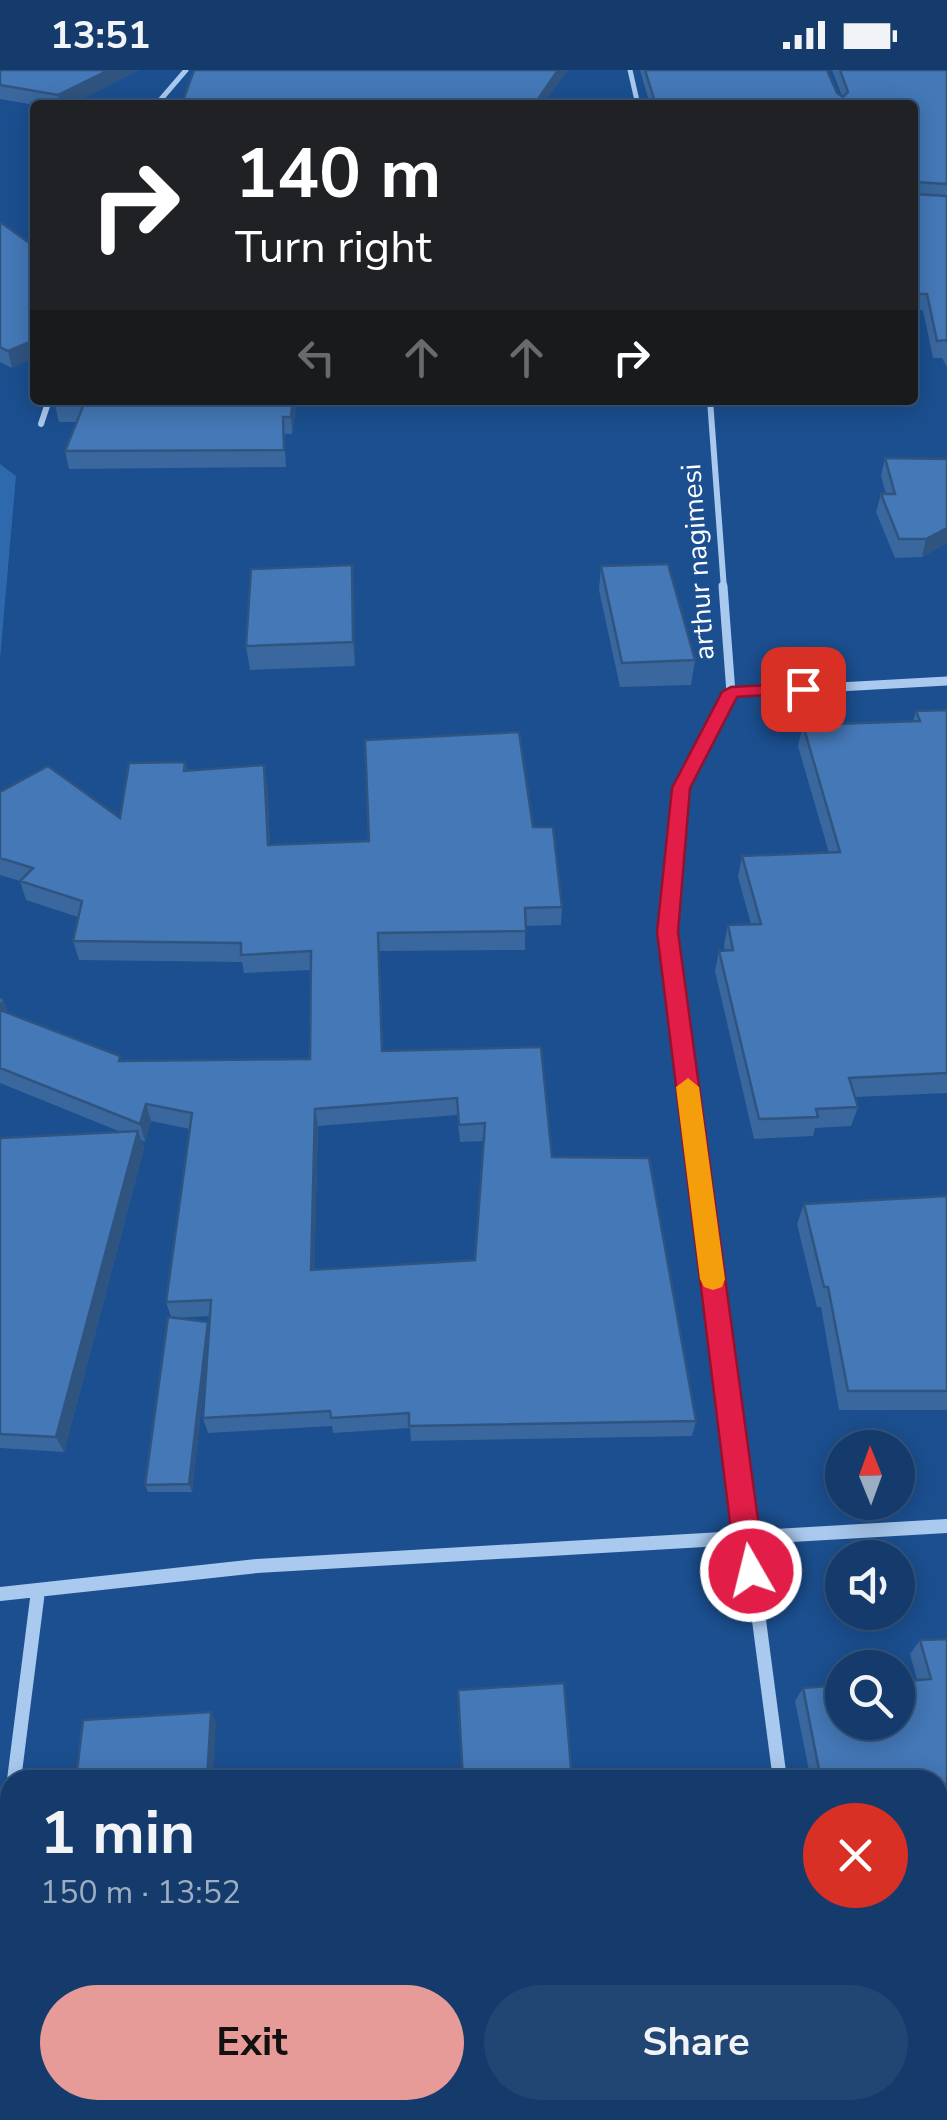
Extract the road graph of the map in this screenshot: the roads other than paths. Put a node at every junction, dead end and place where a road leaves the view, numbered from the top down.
1 (186, 70) edge
2 (630, 70) edge
3 (160, 100) edge
4 (637, 100) edge
5 (48, 405) edge
6 (710, 405) edge
7 (41, 424) dead end
8 (947, 681) edge
9 (731, 692) junction
10 (947, 1526) edge
11 (746, 1536) junction
12 (38, 1591) junction
13 (0, 1594) edge
14 (15, 1770) edge
15 (779, 1770) edge

1 - 3 street
2 - 4 street
5 - 7 street
6 - 9 street, arthur nagimesi
8 - 9 street
9 - 11 street, arthur nagimesi
10 - 11 street
11 - 12 street
11 - 15 street, arthur nagimesi
12 - 13 street
12 - 14 street

